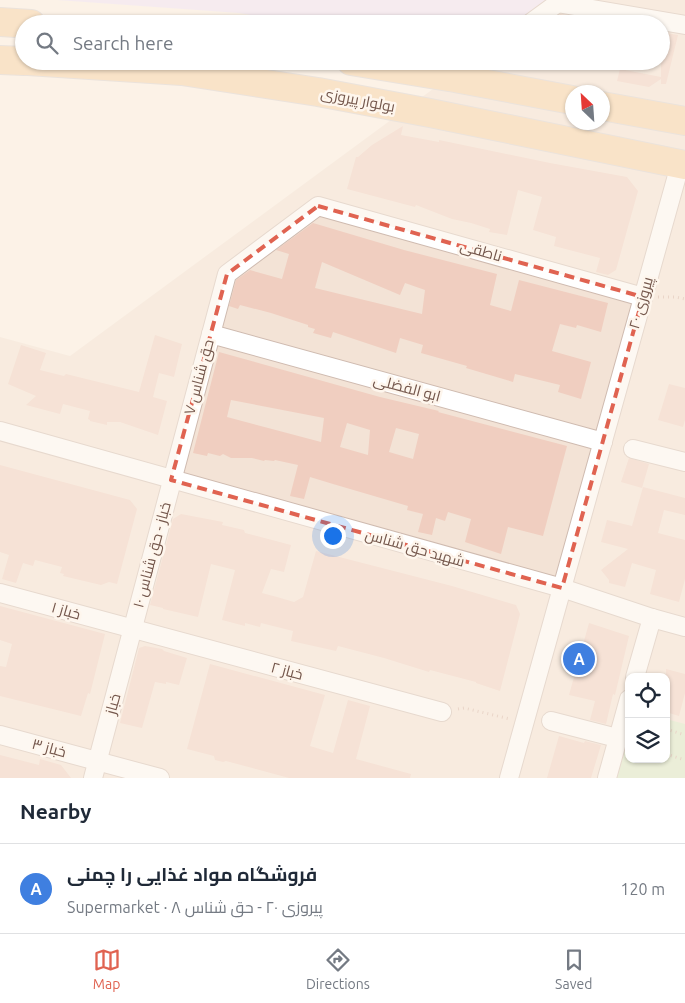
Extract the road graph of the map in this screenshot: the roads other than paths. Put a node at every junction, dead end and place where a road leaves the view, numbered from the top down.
1 (560, 2) edge
2 (542, 15) edge
3 (631, 15) edge
4 (0, 22) edge
5 (670, 22) edge
6 (15, 23) edge
7 (685, 25) edge
8 (0, 60) edge
9 (15, 61) edge
10 (167, 70) edge
11 (406, 70) edge
12 (466, 70) edge
13 (455, 78) junction
14 (565, 99) edge
15 (610, 107) edge
16 (685, 121) edge
17 (683, 159) edge
18 (227, 274) joint
19 (643, 297) junction
20 (211, 334) junction
21 (0, 431) edge
22 (603, 442) junction
23 (633, 449) dead end
24 (685, 462) edge
25 (172, 480) junction
26 (562, 588) junction
27 (0, 593) edge
28 (652, 618) junction
29 (685, 627) edge
30 (132, 630) junction
31 (636, 673) edge
32 (442, 712) road end
33 (625, 713) edge
34 (551, 721) dead end
35 (0, 735) edge
36 (618, 738) junction
37 (95, 770) edge
38 (160, 778) edge
39 (509, 778) edge
40 (606, 778) edge

1 - 2 street
1 - 3 street
4 - 6 main road
5 - 7 street
8 - 9 main road
10 - 17 main road, بولوار پیروزی
11 - 13 main road
12 - 13 street
13 - 14 main road
15 - 16 main road
17 - 19 street, پیروزی ۲۰
18 - 19 street, ناطقی
18 - 20 street, حق شناس ۷
19 - 22 street, پیروزی ۲۰
20 - 22 street, ابو الفضلی
20 - 25 street, حق شناس ۷
21 - 25 street, شهید حق شناس
22 - 26 street, پیروزی ۲۰
23 - 24 street
25 - 26 street, شهید حق شناس
25 - 30 street, خباز - حق شناس ۱۰
26 - 28 street, شهید حق شناس
26 - 39 street, پیروزی ۲۰
27 - 30 street, خباز ۱
28 - 29 street, شهید حق شناس
28 - 31 street
30 - 32 street, خباز ۲
30 - 37 street, خباز
33 - 36 street
34 - 36 street
35 - 37 street, خباز ۳
36 - 40 street
37 - 38 street, خباز ۳

